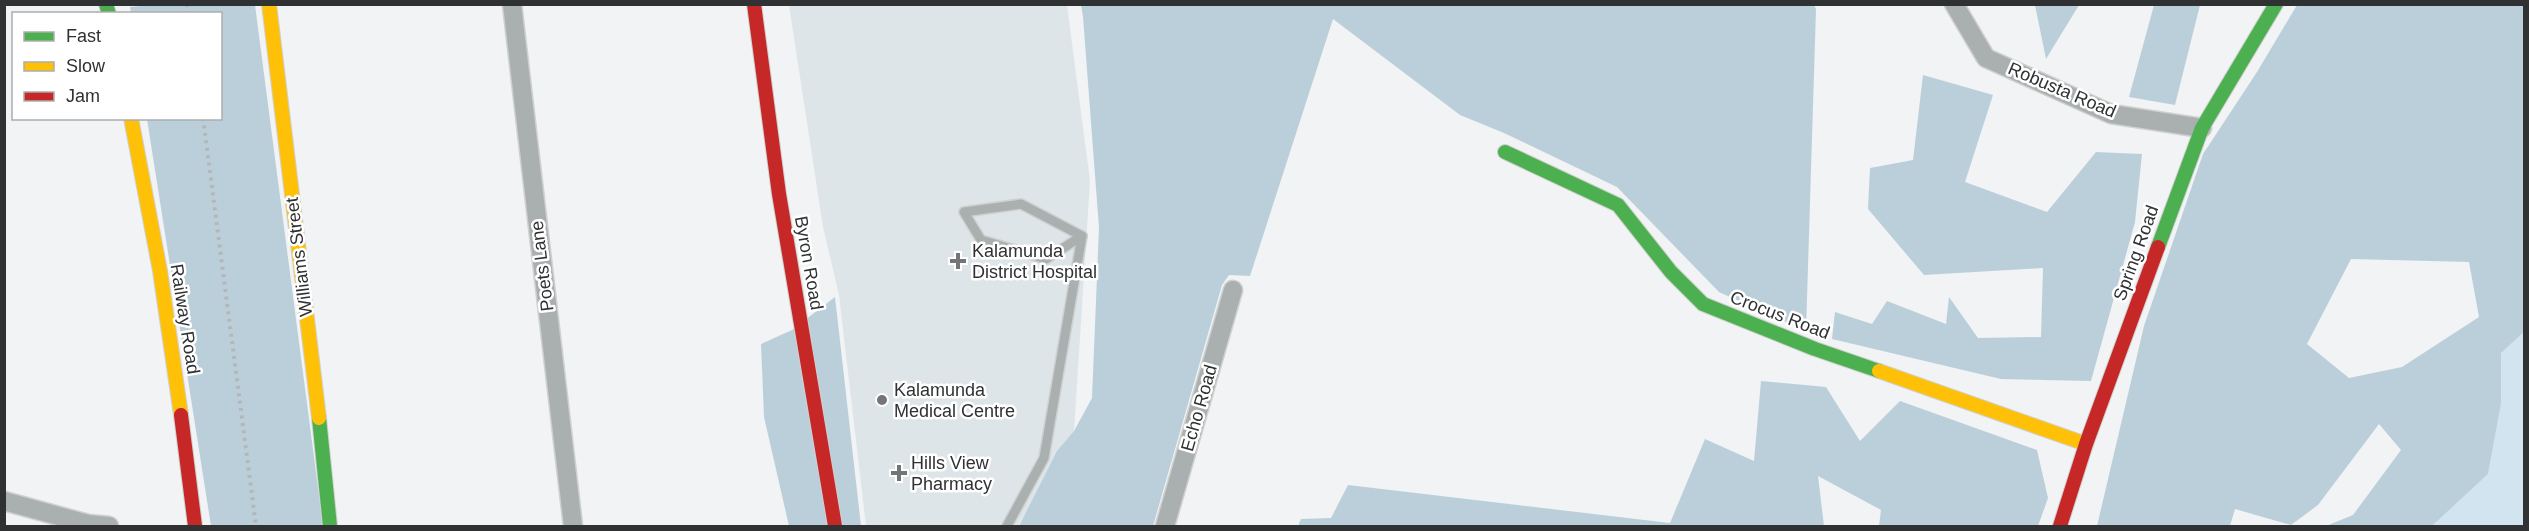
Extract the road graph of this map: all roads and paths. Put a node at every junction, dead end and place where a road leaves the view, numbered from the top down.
1 (268, 4) edge
2 (512, 4) edge
3 (754, 4) edge
4 (1953, 4) edge
5 (2276, 4) edge
6 (131, 120) edge
7 (202, 120) edge
8 (2202, 128) junction
9 (1505, 152) dead end
10 (1082, 236) junction
11 (1233, 290) dead end
12 (2086, 444) junction
13 (4, 501) edge
14 (333, 521) edge
15 (90, 526) edge
16 (109, 526) edge
17 (195, 526) edge
18 (256, 526) edge
19 (573, 526) edge
20 (836, 526) edge
21 (1007, 526) edge
22 (1165, 526) edge
23 (2060, 526) edge

1 - 14 street, Williams Street
2 - 19 street, Poets Lane
3 - 20 street, Byron Road
4 - 8 street, Robusta Road
5 - 8 street, Spring Road
6 - 17 street, Railway Road
7 - 18 path
8 - 12 street, Spring Road
9 - 12 street, Crocus Road
10 - 10 lane
10 - 21 lane
11 - 22 street, Echo Road
12 - 23 street, Spring Road
13 - 15 street
15 - 16 street

